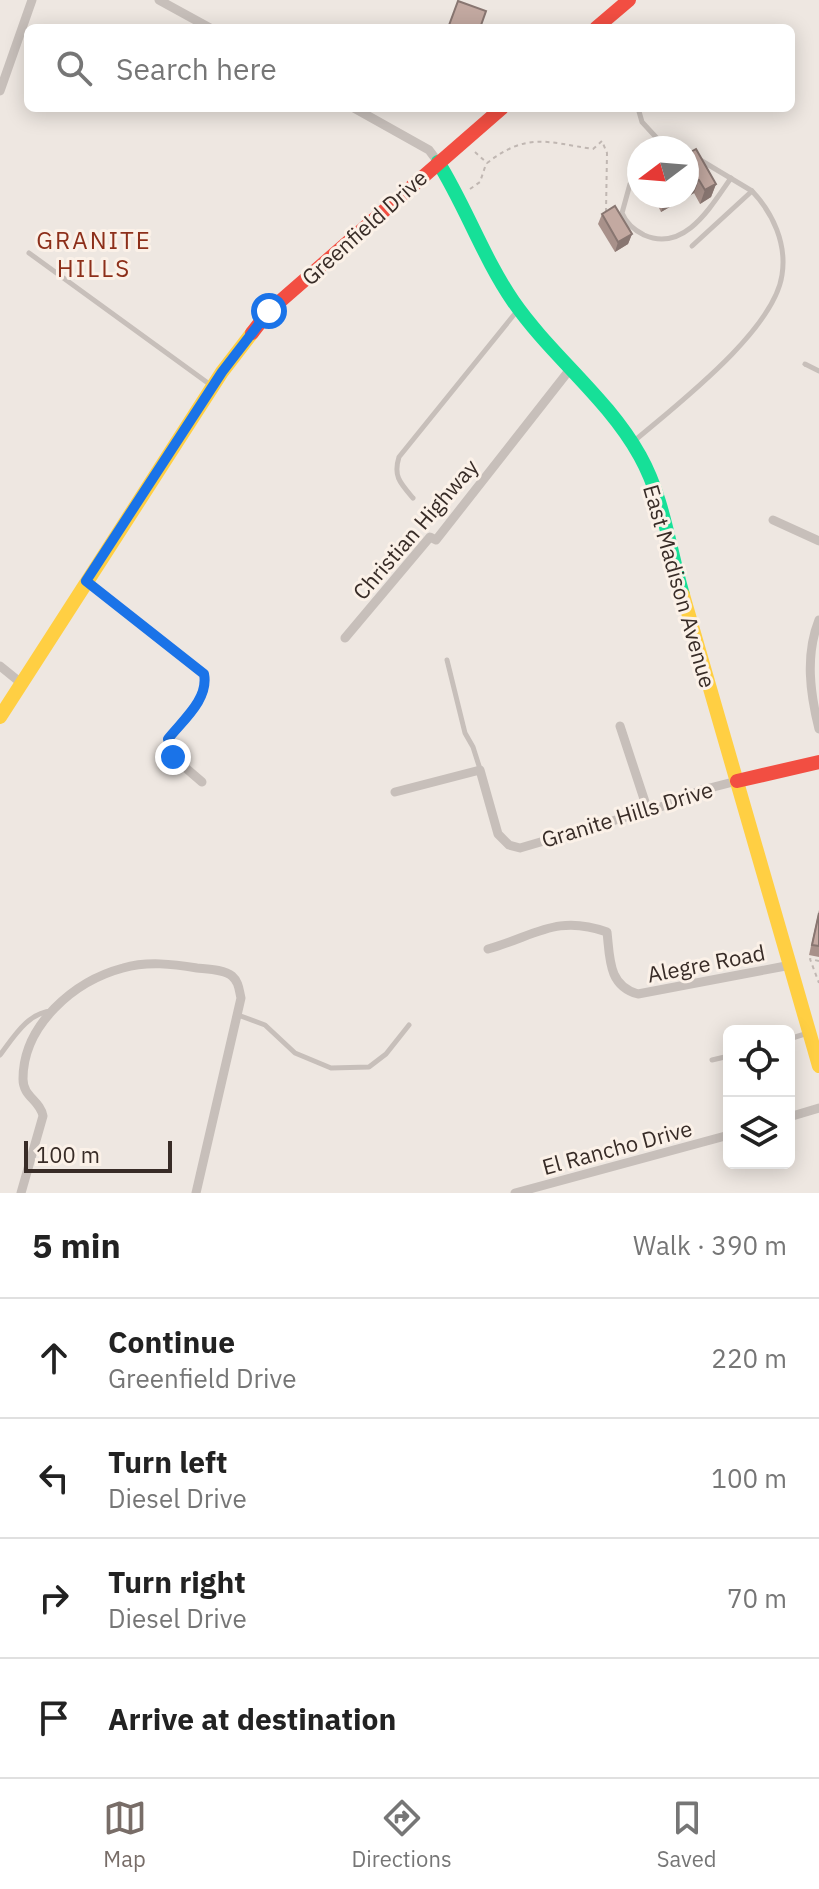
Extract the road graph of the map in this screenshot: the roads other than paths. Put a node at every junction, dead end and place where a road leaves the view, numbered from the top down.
1 (32, 0) edge
2 (159, 0) edge
3 (629, 0) edge
4 (203, 24) edge
5 (601, 24) edge
6 (0, 91) edge
7 (361, 112) edge
8 (497, 112) edge
9 (639, 112) edge
10 (655, 136) edge
11 (699, 159) edge
12 (438, 162) junction
13 (731, 178) junction
14 (752, 191) junction
15 (627, 195) edge
16 (692, 246) dead end
17 (29, 253) dead end
18 (519, 309) junction
19 (805, 364) dead end
20 (571, 368) junction
21 (819, 371) edge
22 (213, 386) junction
23 (632, 443) junction
24 (413, 498) dead end
25 (773, 520) dead end
26 (819, 541) edge
27 (86, 581) junction
28 (819, 620) edge
29 (345, 638) dead end
30 (447, 660) dead end
31 (0, 666) edge
32 (21, 683) junction
33 (0, 717) edge
34 (620, 726) dead end
35 (819, 729) edge
36 (819, 762) edge
37 (480, 770) junction
38 (737, 781) junction
39 (202, 782) dead end
40 (395, 792) dead end
41 (648, 811) junction
42 (488, 949) dead end
43 (791, 965) junction
44 (53, 1011) junction
45 (237, 1015) junction
46 (409, 1025) dead end
47 (813, 1034) edge
48 (0, 1055) edge
49 (723, 1057) edge
50 (712, 1060) dead end
51 (819, 1066) edge
52 (819, 1108) edge
53 (795, 1115) edge
54 (723, 1137) edge
55 (21, 1193) edge
56 (196, 1193) edge
57 (515, 1193) edge

1 - 6 street
2 - 4 street
3 - 5 street
7 - 12 street, East Madison Avenue
8 - 12 street, Greenfield Drive
9 - 10 lane
11 - 13 lane
12 - 18 street, East Madison Avenue
12 - 22 street, Greenfield Drive
13 - 14 lane
13 - 15 lane
14 - 16 lane
14 - 23 lane
17 - 22 lane
18 - 20 street, East Madison Avenue
18 - 24 lane
19 - 21 lane
20 - 23 street, East Madison Avenue
20 - 29 street, Christian Highway
22 - 27 street, Greenfield Drive
23 - 38 street, East Madison Avenue
25 - 26 street
27 - 32 street, Greenfield Drive
27 - 39 street
28 - 35 street
30 - 37 lane
31 - 32 street
32 - 33 street, Greenfield Drive
34 - 41 street
36 - 38 street, Granite Hills Drive
37 - 40 street
37 - 41 street, Granite Hills Drive
38 - 41 street, Granite Hills Drive
38 - 43 street, East Madison Avenue
42 - 43 street, Alegre Road
43 - 47 street, East Madison Avenue
44 - 45 street
44 - 48 lane
44 - 55 street
45 - 46 lane
45 - 56 street
47 - 51 street, East Madison Avenue
49 - 50 lane
52 - 53 street
54 - 57 street, El Rancho Drive

